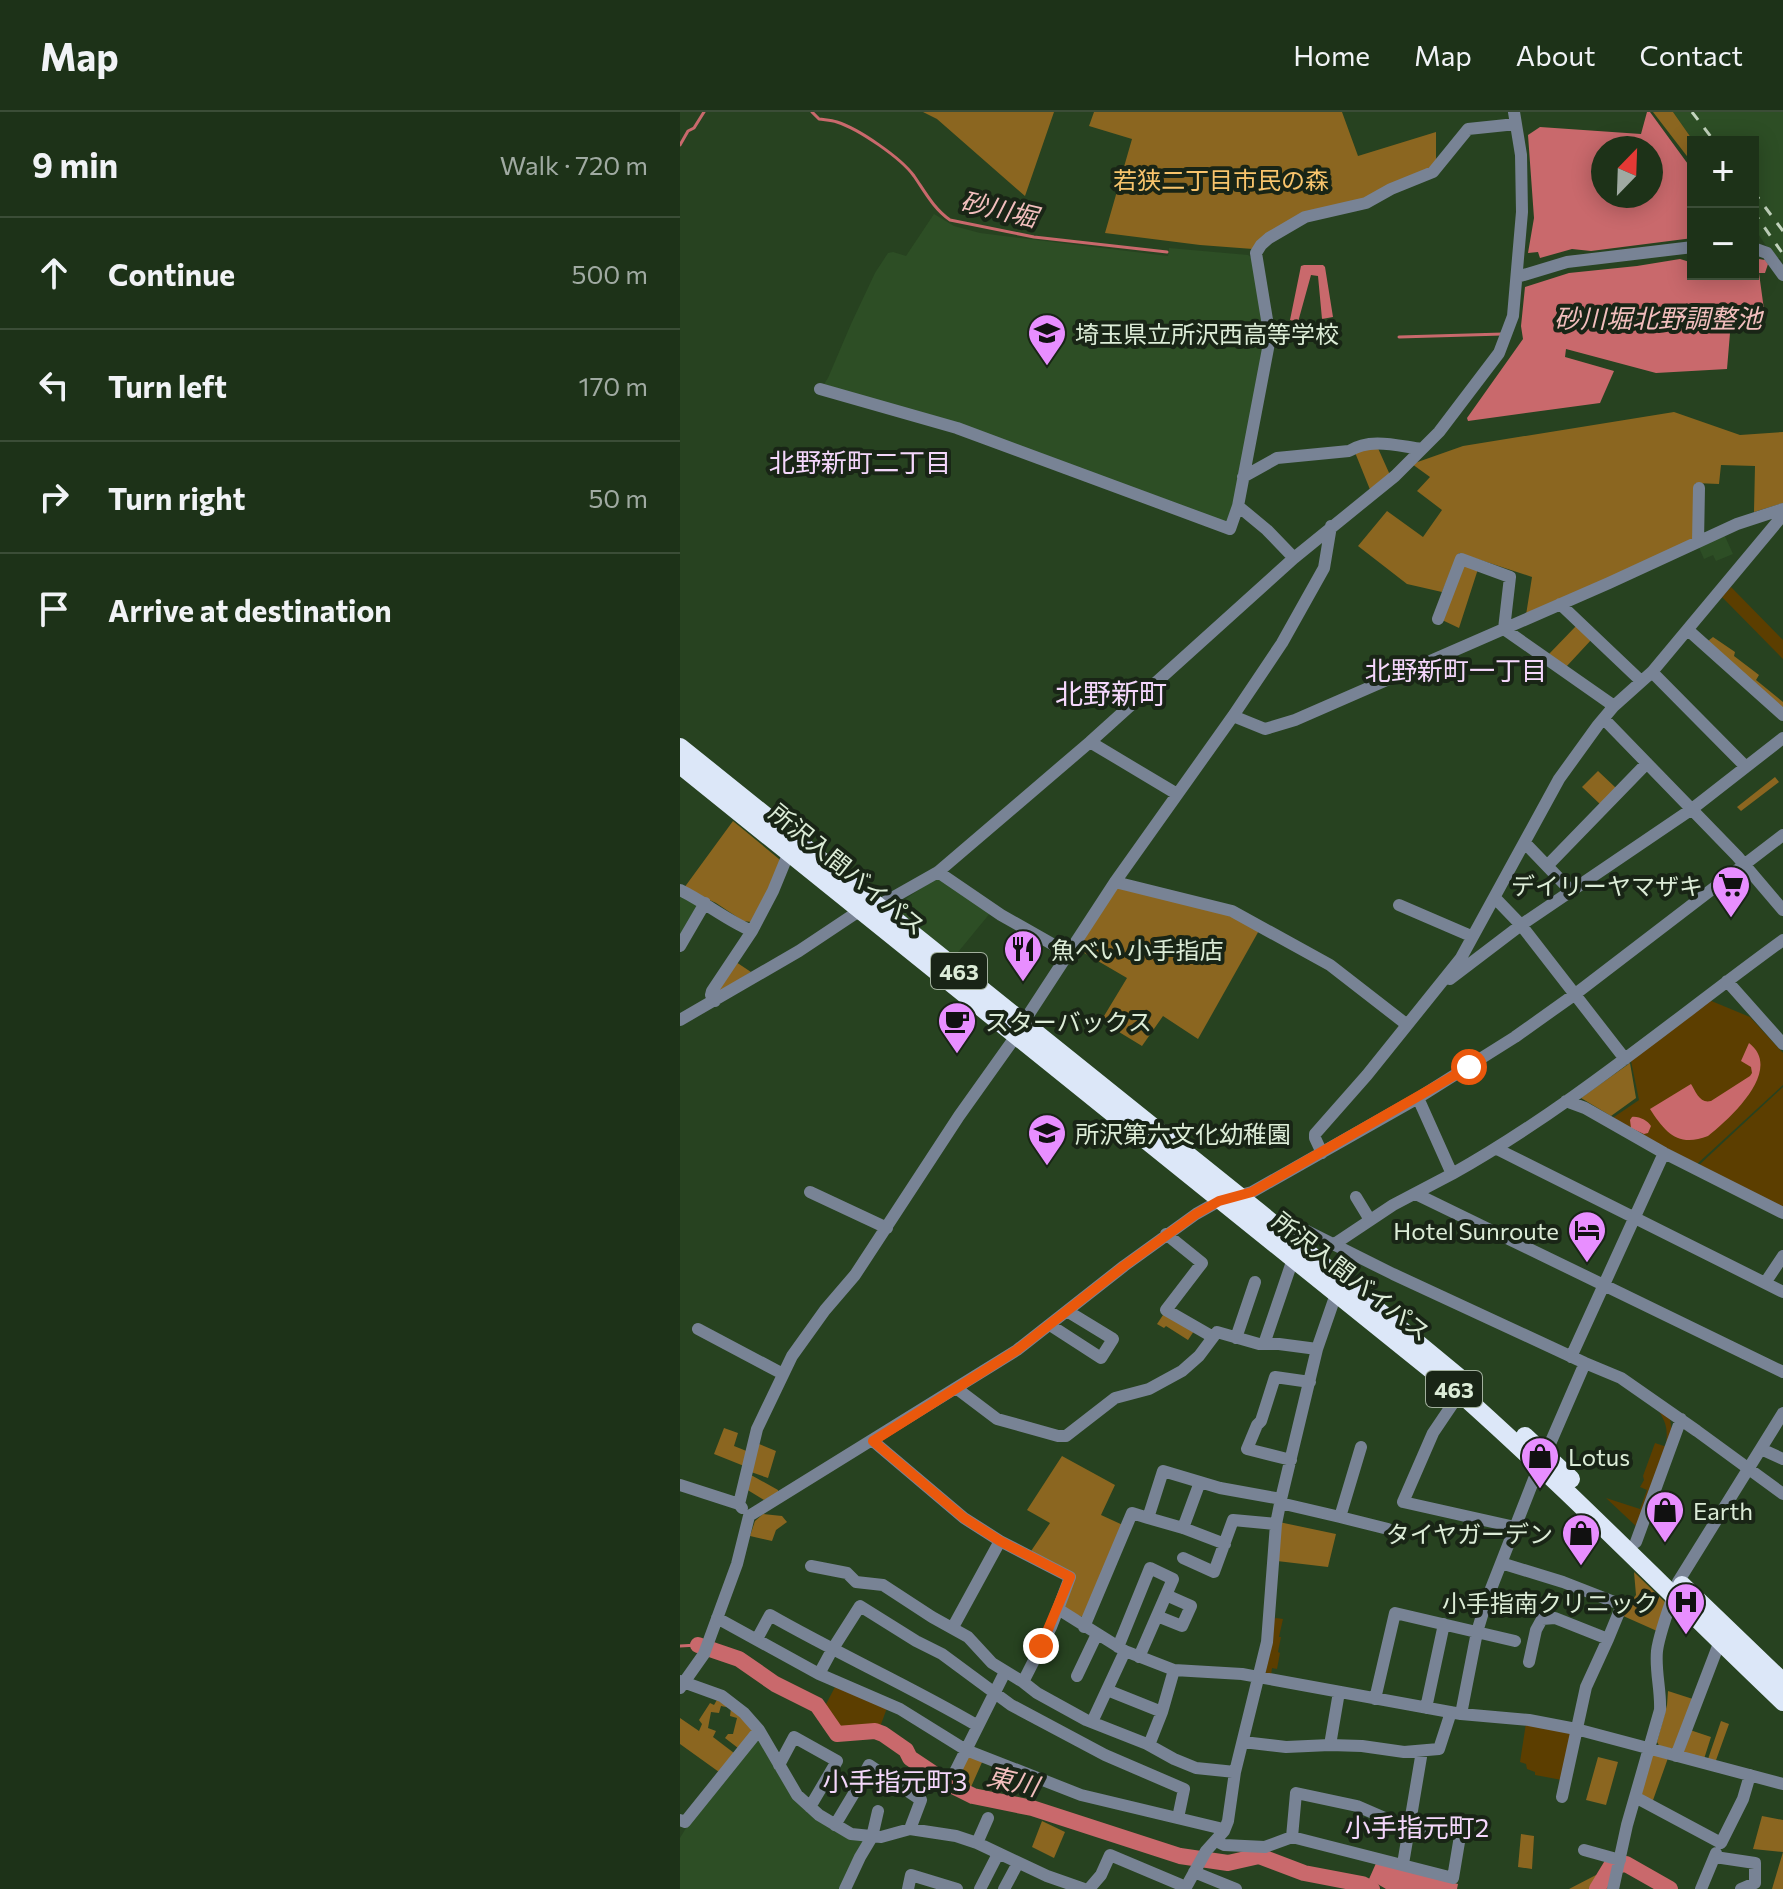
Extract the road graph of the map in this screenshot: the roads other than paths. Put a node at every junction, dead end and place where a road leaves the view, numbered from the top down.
1 (1515, 118) edge
2 (1687, 248) edge
3 (1759, 250) edge
4 (1783, 275) edge
5 (1517, 277) junction
6 (820, 389) dead end
7 (1422, 449) junction
8 (1243, 477) junction
9 (1699, 488) dead end
10 (1238, 506) junction
11 (1783, 509) edge
12 (1783, 515) edge
13 (1331, 526) junction
14 (1698, 542) junction
15 (1294, 558) junction
16 (1560, 604) junction
17 (1438, 619) dead end
18 (1504, 629) junction
19 (1688, 630) junction
20 (1652, 672) junction
21 (1641, 681) junction
22 (1614, 706) junction
23 (1783, 715) edge
24 (1233, 716) junction
25 (1604, 719) junction
26 (1783, 738) edge
27 (1090, 742) junction
28 (680, 747) edge
29 (1647, 763) junction
30 (680, 765) edge
31 (1746, 767) junction
32 (1177, 794) junction
33 (1692, 809) junction
34 (1783, 835) edge
35 (1525, 843) junction
36 (789, 852) junction
37 (1745, 865) junction
38 (1547, 866) junction
39 (938, 872) junction
40 (1115, 882) junction
41 (680, 890) edge
42 (1572, 892) junction
43 (1495, 898) junction
44 (705, 903) junction
45 (1399, 905) dead end
46 (870, 908) junction
47 (1783, 910) edge
48 (1521, 925) junction
49 (752, 931) junction
50 (1471, 936) junction
51 (1783, 940) edge
52 (680, 946) edge
53 (1068, 953) junction
54 (1727, 981) junction
55 (1431, 993) junction
56 (1574, 995) junction
57 (715, 1001) junction
58 (680, 1020) edge
59 (1406, 1024) junction
60 (1020, 1029) junction
61 (1783, 1044) edge
62 (1625, 1059) junction
63 (1418, 1098) junction
64 (1566, 1101) junction
65 (1497, 1149) junction
66 (1322, 1153) junction
67 (1664, 1153) junction
68 (1452, 1174) junction
69 (810, 1192) dead end
70 (1416, 1194) junction
71 (1238, 1195) junction
72 (1356, 1197) dead end
73 (1219, 1201) junction
74 (1783, 1213) edge
75 (1634, 1217) junction
76 (1370, 1220) junction
77 (1289, 1226) dead end
78 (887, 1228) junction
79 (1166, 1234) junction
80 (1333, 1245) junction
81 (1783, 1256) edge
82 (1293, 1259) junction
83 (1344, 1271) junction
84 (1255, 1282) dead end
85 (1765, 1283) junction
86 (1604, 1285) junction
87 (1783, 1292) edge
88 (1067, 1311) junction
89 (1050, 1325) junction
90 (698, 1329) dead end
91 (1213, 1337) junction
92 (1236, 1338) junction
93 (1264, 1344) junction
94 (1317, 1349) junction
95 (1571, 1357) junction
96 (1585, 1363) junction
97 (1783, 1372) edge
98 (783, 1374) junction
99 (1310, 1382) junction
100 (956, 1388) junction
101 (1460, 1393) junction
102 (1783, 1413) edge
103 (1681, 1419) junction
104 (873, 1441) junction
105 (1549, 1446) dead end
106 (1361, 1447) dead end
107 (1761, 1449) junction
108 (1783, 1459) edge
109 (1291, 1460) junction
110 (1541, 1468) junction
111 (1749, 1469) junction
112 (1200, 1482) junction
113 (680, 1485) edge
114 (1783, 1494) edge
115 (1280, 1501) junction
116 (739, 1504) junction
117 (749, 1516) junction
118 (1340, 1517) junction
119 (1148, 1518) junction
120 (1276, 1524) junction
121 (1515, 1527) junction
122 (1183, 1528) junction
123 (1388, 1529) dead end
124 (1000, 1541) junction
125 (1636, 1542) junction
126 (1225, 1544) junction
127 (1183, 1558) dead end
128 (1501, 1563) junction
129 (811, 1566) dead end
130 (1676, 1588) junction
131 (1166, 1595) junction
132 (1058, 1609) junction
133 (1157, 1616) junction
134 (717, 1618) junction
135 (1444, 1624) junction
136 (953, 1627) junction
137 (1084, 1627) junction
138 (1477, 1632) junction
139 (1097, 1634) junction
140 (757, 1639) junction
141 (1608, 1639) junction
142 (1515, 1641) dead end
143 (1720, 1641) junction
144 (1121, 1649) junction
145 (832, 1650) junction
146 (1139, 1657) junction
147 (1529, 1662) dead end
148 (1174, 1670) junction
149 (1005, 1672) junction
150 (819, 1674) junction
151 (1077, 1676) dead end
152 (1259, 1678) junction
153 (1023, 1682) junction
154 (1783, 1682) edge
155 (681, 1684) edge
156 (1107, 1690) junction
157 (1339, 1692) junction
158 (994, 1693) junction
159 (1375, 1699) junction
160 (1783, 1702) edge
161 (1426, 1708) junction
162 (1162, 1712) junction
163 (1456, 1713) junction
164 (1092, 1722) junction
165 (978, 1726) junction
166 (1576, 1729) junction
167 (759, 1730) junction
168 (1243, 1742) junction
169 (1149, 1745) junction
170 (1330, 1745) junction
171 (1649, 1748) junction
172 (966, 1750) junction
173 (1422, 1751) junction
174 (1676, 1756) junction
175 (779, 1765) junction
176 (1235, 1772) junction
177 (954, 1774) dead end
178 (1750, 1775) junction
179 (1783, 1784) edge
180 (1562, 1797) dead end
181 (1635, 1797) junction
182 (810, 1807) junction
183 (878, 1811) dead end
184 (988, 1818) dead end
185 (1178, 1818) junction
186 (680, 1820) edge
187 (835, 1825) junction
188 (910, 1829) junction
189 (1410, 1829) junction
190 (1220, 1836) junction
191 (872, 1837) junction
192 (1292, 1837) junction
193 (977, 1843) junction
194 (1721, 1843) junction
195 (1584, 1850) dead end
196 (998, 1854) junction
197 (1715, 1857) junction
198 (1018, 1863) junction
199 (1403, 1864) junction
200 (1619, 1864) junction
201 (1196, 1868) junction
202 (1063, 1886) edge
203 (1186, 1888) edge
204 (845, 1889) edge
205 (908, 1889) edge
206 (957, 1889) edge
207 (980, 1889) edge
208 (1004, 1889) edge
209 (1087, 1889) edge
210 (1236, 1889) edge
211 (1613, 1889) edge
212 (1701, 1889) edge
213 (1741, 1889) edge

1 - 5 street
1 - 8 street
2 - 5 street
3 - 4 street
5 - 7 street
6 - 10 street
7 - 8 street
7 - 13 street
8 - 10 street
9 - 14 street
10 - 15 street
11 - 14 street
12 - 19 street
13 - 15 street
13 - 24 street
14 - 16 street
15 - 27 street
16 - 18 street
16 - 21 street
17 - 18 street
18 - 22 street
18 - 24 street
19 - 20 street
19 - 23 street
20 - 21 street
20 - 31 street
21 - 22 street
22 - 25 street
24 - 32 street
25 - 29 street
25 - 35 street
26 - 31 street
27 - 32 street
27 - 39 street
28 - 46 highway, 所沢入間バイパス / 463
29 - 33 street
29 - 38 street
30 - 36 highway, 所沢入間バイパス / 463
31 - 33 street
32 - 40 street
33 - 37 street
33 - 42 street
34 - 37 street
35 - 38 street
35 - 43 street
36 - 46 highway, 所沢入間バイパス / 463
36 - 49 street
37 - 47 street
37 - 56 street
38 - 42 street
39 - 46 street
39 - 53 street
40 - 53 street
40 - 59 street
41 - 44 street
42 - 48 street
43 - 48 street
43 - 50 street
44 - 49 street
44 - 52 street
45 - 50 street
46 - 57 street
46 - 60 highway, 所沢入間バイパス / 463
48 - 55 street
48 - 56 street
49 - 57 street
50 - 55 street
51 - 54 street
53 - 60 street
54 - 61 street
54 - 62 street
55 - 59 street
56 - 62 street
56 - 63 street
57 - 58 street
59 - 66 street
60 - 71 highway, 所沢入間バイパス / 463
60 - 73 highway, 所沢入間バイパス / 463
60 - 78 street
62 - 64 street
63 - 66 street
63 - 68 street
64 - 65 street
64 - 67 street
65 - 68 street
65 - 75 street
66 - 71 street
67 - 74 street
67 - 75 street
68 - 70 street
69 - 78 street
70 - 76 street
70 - 86 street
71 - 73 street
71 - 83 highway, 所沢入間バイパス / 463
72 - 76 street
73 - 79 street
73 - 82 highway, 所沢入間バイパス / 463
75 - 85 street
75 - 86 street
76 - 80 street
77 - 80 street
78 - 98 street
79 - 88 street
79 - 91 street
80 - 83 street
81 - 85 street
82 - 83 highway, 所沢入間バイパス / 463
82 - 93 street
83 - 94 street
83 - 95 street
83 - 101 highway, 所沢入間バイパス / 463
83 - 125 highway, 所沢入間バイパス / 463
84 - 92 street
85 - 87 street
86 - 95 street
86 - 97 street
88 - 89 street
88 - 89 street
89 - 100 street
90 - 98 street
91 - 92 street
91 - 100 street
92 - 93 street
93 - 94 street
94 - 99 street
95 - 96 street
96 - 103 street
96 - 105 street
98 - 116 street
99 - 109 street
99 - 109 street
100 - 104 street
101 - 110 highway, 所沢入間バイパス / 463
101 - 121 street
102 - 107 street
103 - 111 street
103 - 125 street
104 - 117 street
104 - 124 street
106 - 118 street
107 - 108 street
107 - 111 street
109 - 115 street
110 - 121 street
110 - 130 highway, 所沢入間バイパス / 463
111 - 114 street
111 - 130 street
112 - 115 street
112 - 119 street
112 - 122 street
113 - 116 street
115 - 118 street
115 - 120 street
116 - 117 street
117 - 134 street
118 - 123 street
119 - 122 street
119 - 137 street
120 - 126 street
120 - 152 street
121 - 128 street
122 - 126 street
124 - 132 street
124 - 136 street
125 - 130 highway, 所沢入間バイパス / 463
126 - 127 street
128 - 138 street
128 - 141 street
129 - 136 street
130 - 143 highway, 所沢入間バイパス / 463
130 - 154 highway, 所沢入間バイパス / 463
130 - 171 street
131 - 133 street
131 - 133 street
131 - 144 street
132 - 137 street
132 - 153 street
133 - 146 street
134 - 140 street
134 - 155 street
135 - 138 street
135 - 159 street
135 - 161 street
136 - 149 street
137 - 139 street
138 - 142 street
138 - 163 street
139 - 144 street
139 - 151 street
140 - 145 street
140 - 150 street
141 - 147 street
141 - 166 street
143 - 160 highway, 所沢入間バイパス / 463
143 - 174 street
144 - 146 street
144 - 156 street
145 - 150 street
145 - 158 street
145 - 165 street
146 - 148 street
148 - 152 street
148 - 162 street
149 - 153 street
149 - 158 street
150 - 172 street
152 - 157 street
152 - 168 street
153 - 164 street
155 - 167 street
156 - 162 street
156 - 164 street
157 - 159 street
157 - 170 street
158 - 165 street
158 - 185 street
159 - 161 street
161 - 163 street
162 - 169 street
163 - 166 street
163 - 173 street
164 - 169 street
165 - 172 street
166 - 171 street
166 - 180 street
167 - 175 street
167 - 186 street
168 - 170 street
168 - 176 street
169 - 176 street
170 - 173 street
171 - 174 street
171 - 181 street
172 - 177 street
172 - 185 street
173 - 189 street
174 - 178 street
175 - 182 street
175 - 182 street
176 - 190 street
178 - 179 street
178 - 194 street
181 - 194 street
181 - 200 street
182 - 187 street
183 - 191 street
184 - 193 street
185 - 190 street
187 - 188 street
187 - 191 street
188 - 191 street
188 - 193 street
189 - 192 street
189 - 199 street
189 - 199 street
190 - 192 street
190 - 201 street
191 - 204 street
192 - 199 street
193 - 196 street
194 - 197 street
195 - 200 street
196 - 198 street
196 - 207 street
197 - 212 street
197 - 213 street
198 - 202 street
198 - 208 street
200 - 211 street
201 - 203 street
201 - 210 street
202 - 209 street
203 - 209 street
205 - 206 street

